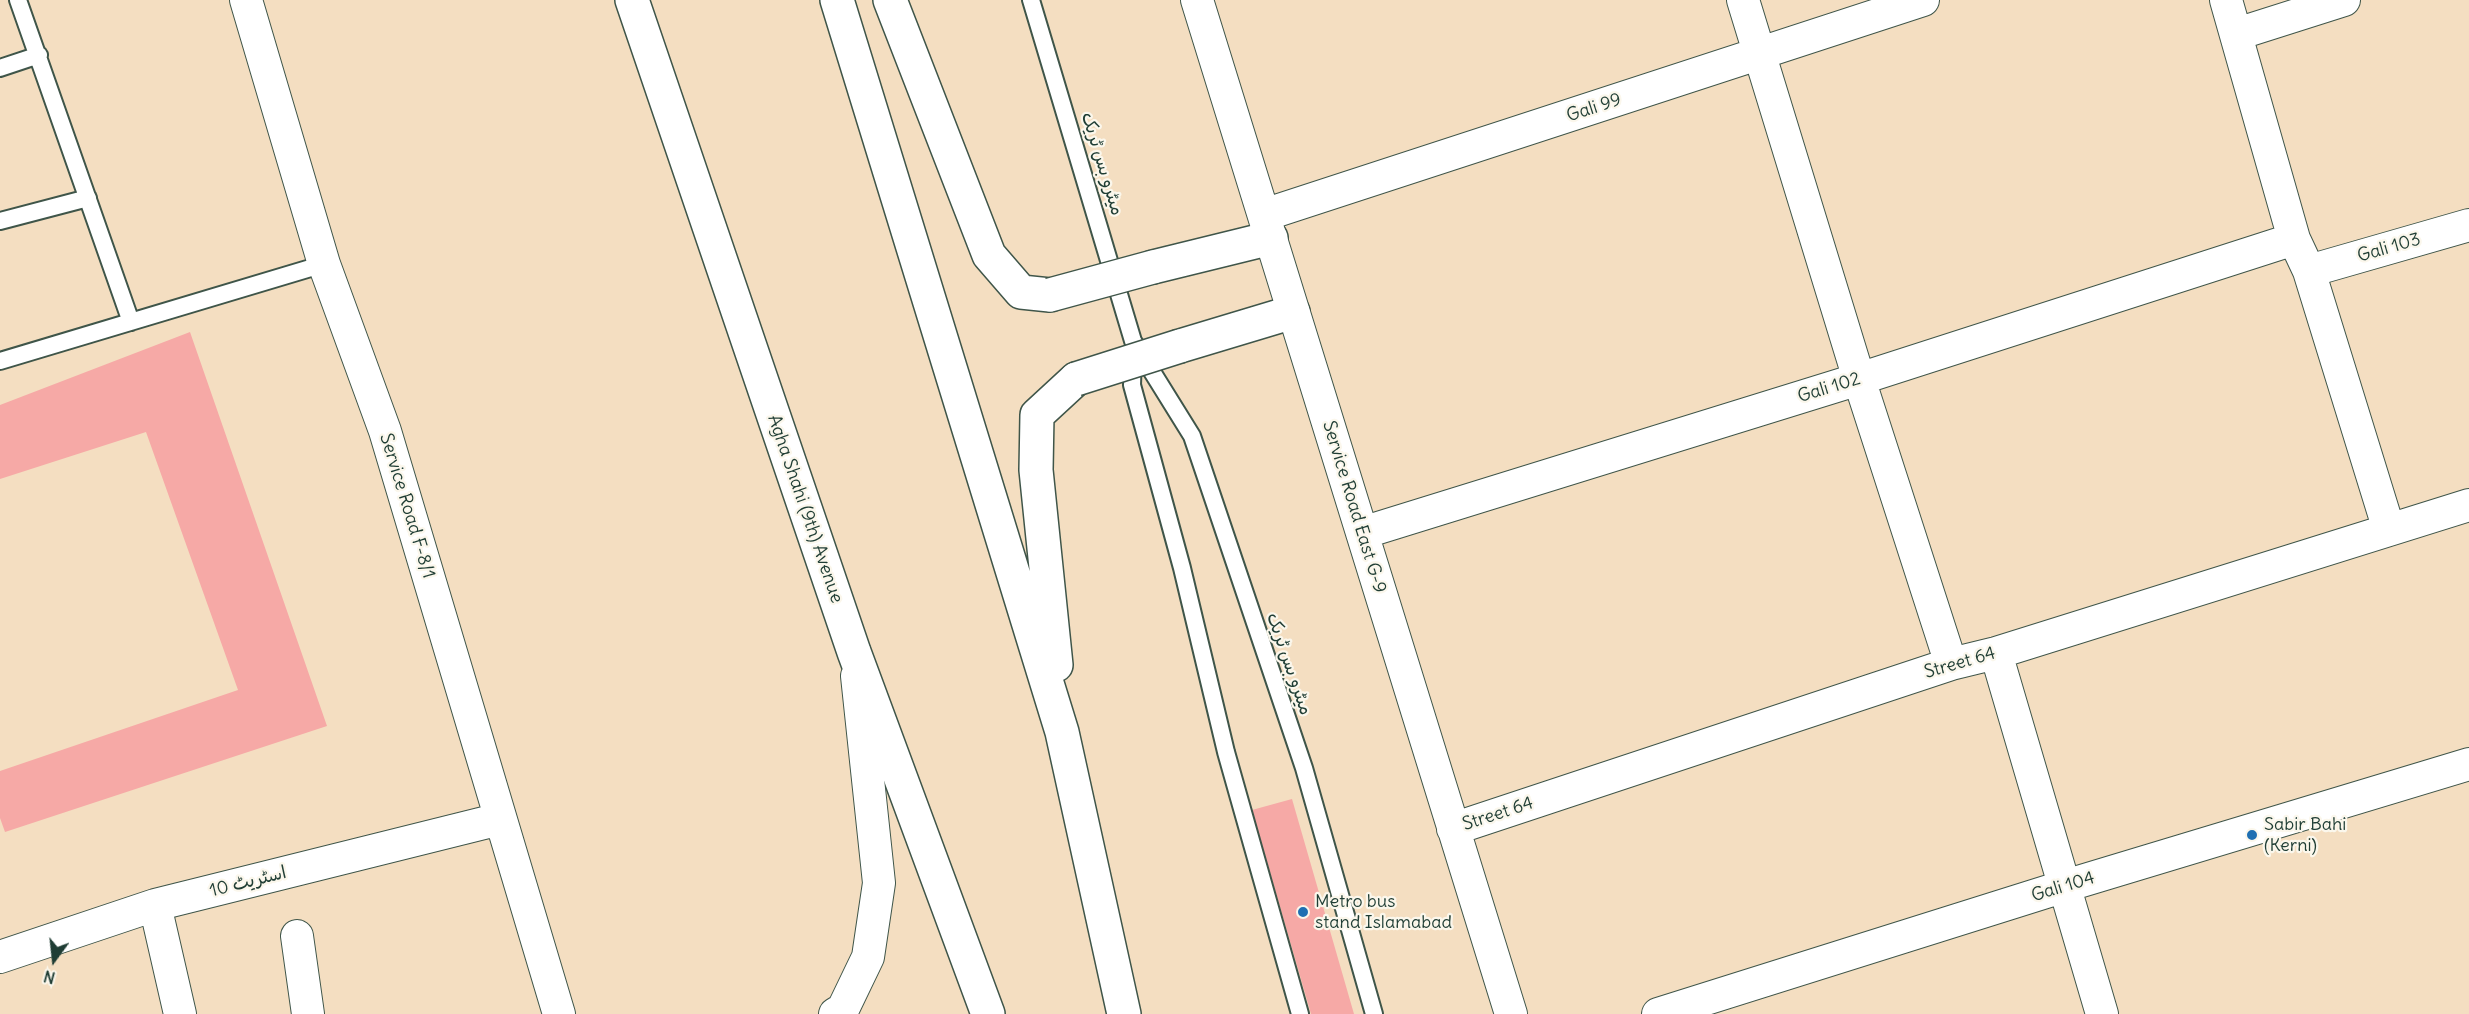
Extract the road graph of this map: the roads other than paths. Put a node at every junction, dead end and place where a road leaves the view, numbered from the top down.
1 (18, 0) edge
2 (246, 0) edge
3 (632, 0) edge
4 (837, 0) edge
5 (890, 0) edge
6 (1031, 0) edge
7 (1197, 0) edge
8 (1743, 0) edge
9 (1923, 0) edge
10 (2226, 0) edge
11 (2344, 0) edge
12 (2237, 34) junction
13 (1759, 54) junction
14 (39, 55) junction
15 (0, 68) edge
16 (88, 198) junction
17 (0, 221) edge
18 (2469, 225) edge
19 (1267, 226) junction
20 (2294, 238) junction
21 (324, 264) junction
22 (2309, 271) junction
23 (1293, 312) junction
24 (131, 322) junction
25 (1133, 341) junction
26 (0, 361) edge
27 (1860, 379) junction
28 (2469, 505) edge
29 (2390, 530) junction
30 (1362, 533) junction
31 (854, 652) junction
32 (1996, 653) junction
33 (1951, 664) junction
34 (1062, 732) junction
35 (2469, 764) edge
36 (500, 819) junction
37 (1454, 829) junction
38 (2065, 886) junction
39 (155, 905) junction
40 (297, 936) dead end
41 (0, 957) edge
42 (180, 1014) edge
43 (308, 1014) edge
44 (559, 1014) edge
45 (835, 1014) edge
46 (988, 1014) edge
47 (1124, 1014) edge
48 (1300, 1014) edge
49 (1374, 1014) edge
50 (1511, 1014) edge
51 (1658, 1014) edge
52 (2102, 1014) edge

1 - 14 lane
2 - 21 street, Service Road F-8/1
3 - 31 main road, Agha Shahi (9th) Avenue
4 - 34 main road
5 - 19 main road, bridge
6 - 25 lane, میٹرو بس ٹریک
7 - 19 street, Service Road East G-9
8 - 13 street
9 - 13 street, Gali 99
10 - 12 street
11 - 12 street
12 - 20 street
13 - 19 street, Gali 99
13 - 27 street
14 - 15 lane
14 - 16 lane
16 - 17 lane
16 - 24 lane
18 - 22 street, Gali 103
19 - 23 street, Service Road East G-9
20 - 22 street
20 - 27 street, Gali 102
21 - 24 lane
21 - 36 street, Service Road F-8/1
22 - 29 street
23 - 30 street, Service Road East G-9
23 - 34 main road, bridge
24 - 26 lane
25 - 48 lane, میٹرو بس ٹریک
25 - 49 lane, میٹرو بس ٹریک
27 - 30 street, Gali 102
27 - 33 street
28 - 29 street, Street 64
29 - 32 street, Street 64
30 - 37 street, Service Road East G-9
31 - 45 street
31 - 46 main road, Agha Shahi (9th) Avenue
32 - 33 street, Street 64
32 - 38 street
33 - 37 street, Street 64
34 - 47 main road
35 - 38 street, Gali 104
36 - 39 street, اسٹریٹ 10
36 - 44 street, Service Road F-8/1
37 - 50 street, Service Road East G-9
38 - 51 street, Gali 104
38 - 52 street
39 - 41 street, اسٹریٹ 10
39 - 42 street
40 - 43 street

